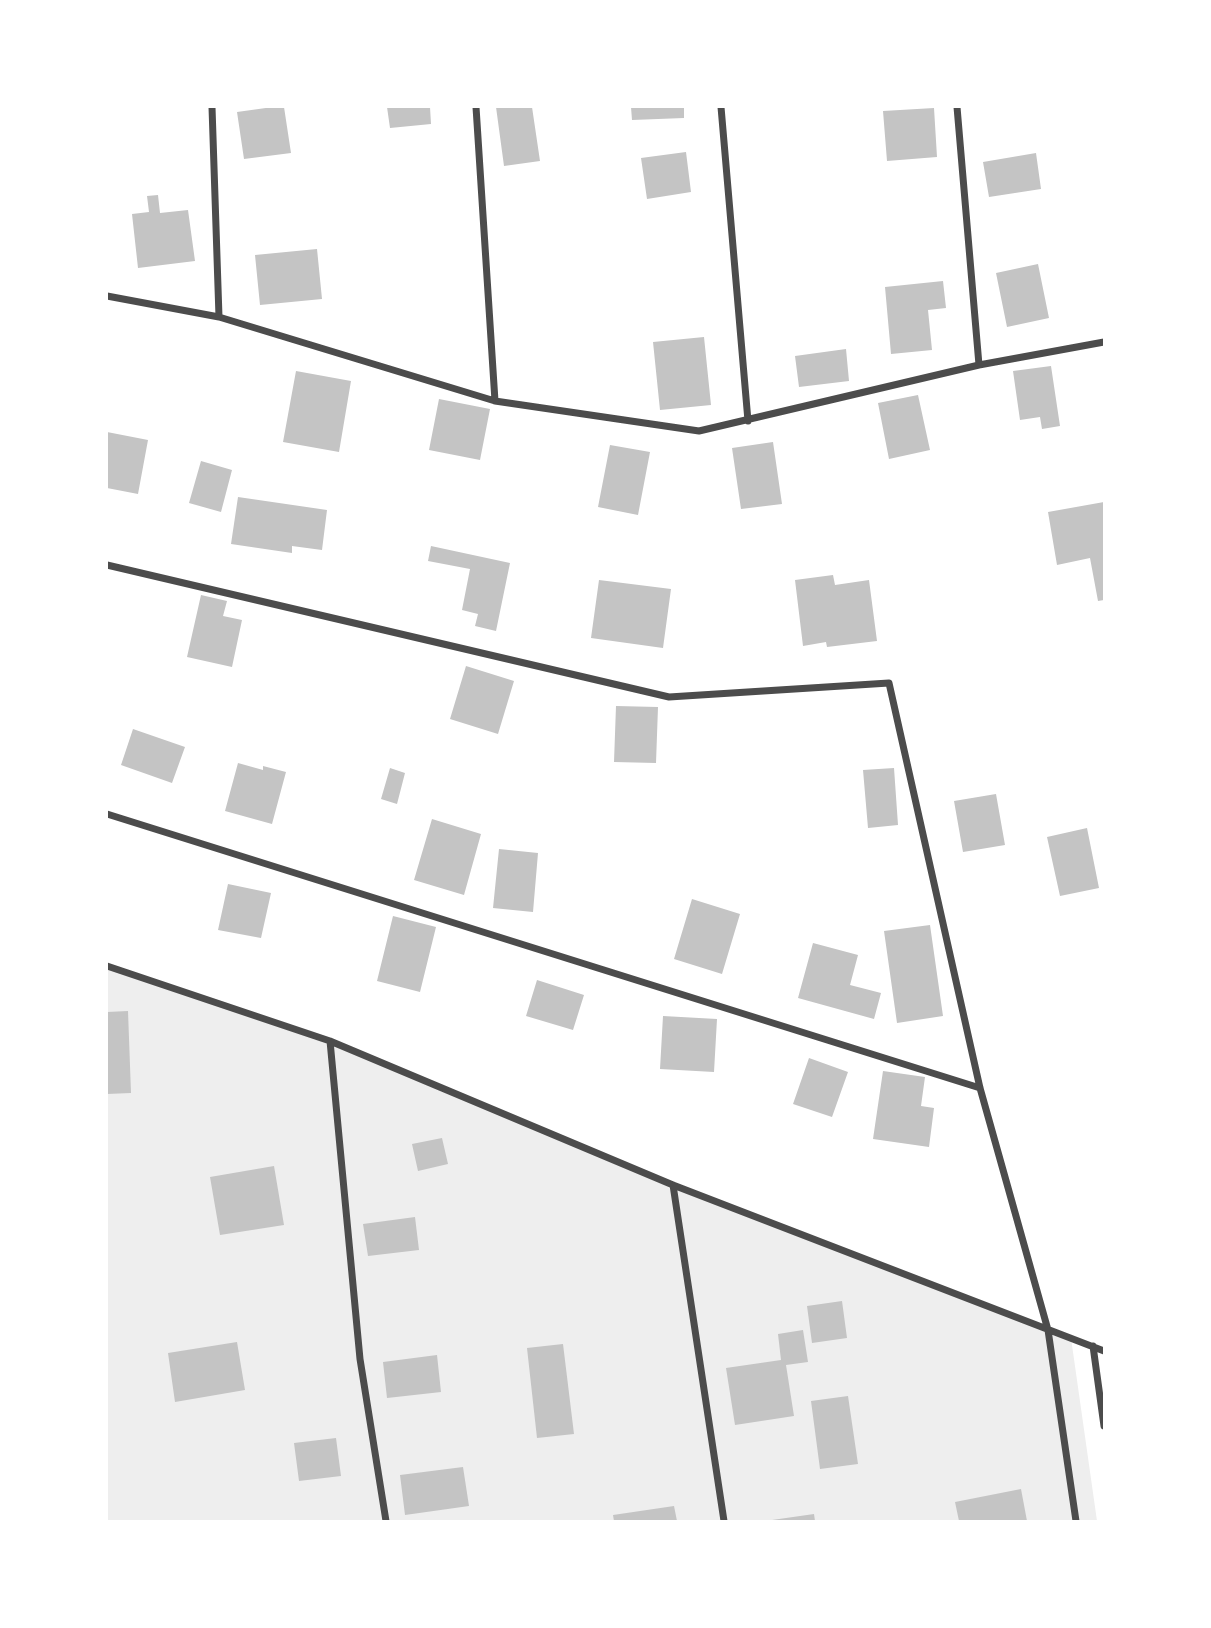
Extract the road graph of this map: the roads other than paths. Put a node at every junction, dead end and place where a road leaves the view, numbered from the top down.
1 (212, 107) edge
2 (476, 107) edge
3 (721, 107) edge
4 (957, 107) edge
5 (107, 296) edge
6 (219, 317) junction
7 (1104, 342) edge
8 (979, 365) junction
9 (495, 401) junction
10 (748, 421) junction
11 (107, 565) edge
12 (107, 814) edge
13 (107, 965) edge
14 (330, 1041) junction
15 (980, 1087) junction
16 (673, 1185) junction
17 (1048, 1330) junction
18 (1093, 1346) junction
19 (1104, 1351) edge
20 (1104, 1426) edge
21 (386, 1521) edge
22 (724, 1521) edge
23 (1076, 1521) edge

1 - 6 street
2 - 9 street
3 - 10 street
4 - 8 street
5 - 6 street
6 - 9 street
7 - 8 street
8 - 10 street
9 - 10 street
11 - 15 street
12 - 15 street
13 - 14 street
14 - 16 street
14 - 21 street
15 - 17 street
16 - 17 street
16 - 22 street
17 - 18 street
17 - 23 street
18 - 19 street
18 - 20 street

